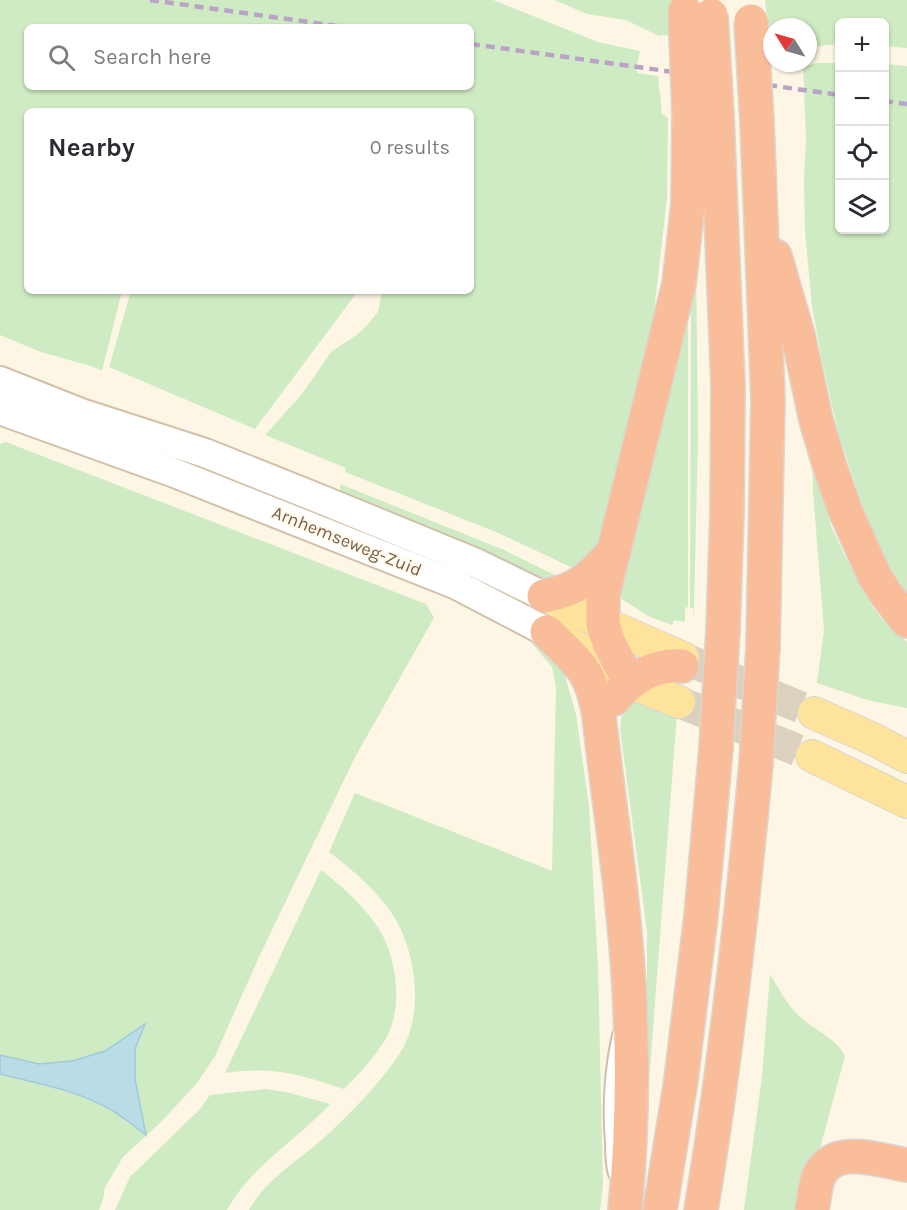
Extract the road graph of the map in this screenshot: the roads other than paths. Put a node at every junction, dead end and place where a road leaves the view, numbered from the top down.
1 (699, 6) edge
2 (750, 10) edge
3 (703, 114) junction
4 (761, 208) junction
5 (0, 381) edge
6 (0, 410) edge
7 (613, 552) junction
8 (550, 611) junction
9 (907, 621) edge
10 (603, 624) junction
11 (682, 662) joint
12 (629, 682) junction
13 (679, 702) tunnel mouth
14 (814, 713) tunnel mouth
15 (599, 716) junction
16 (812, 756) tunnel mouth
17 (907, 757) edge
18 (907, 802) edge
19 (907, 1165) edge
20 (625, 1208) edge
21 (660, 1210) edge
22 (701, 1210) edge
23 (812, 1210) edge

1 - 3 highway, bridge
2 - 4 highway, bridge
3 - 7 highway
3 - 21 highway, bridge
4 - 9 highway
4 - 22 highway, bridge
5 - 8 main road, Arnhemseweg-Zuid
6 - 8 main road, Arnhemseweg-Zuid
7 - 8 highway
7 - 10 highway
8 - 10 main road, Arnhemseweg-Zuid
8 - 12 main road, Arnhemseweg-Zuid
8 - 15 highway
10 - 11 main road, Arnhemseweg-Zuid
10 - 12 highway
11 - 12 highway
12 - 13 main road, Arnhemseweg-Zuid
12 - 15 highway
14 - 17 main road
15 - 20 highway
16 - 18 main road
19 - 23 highway

